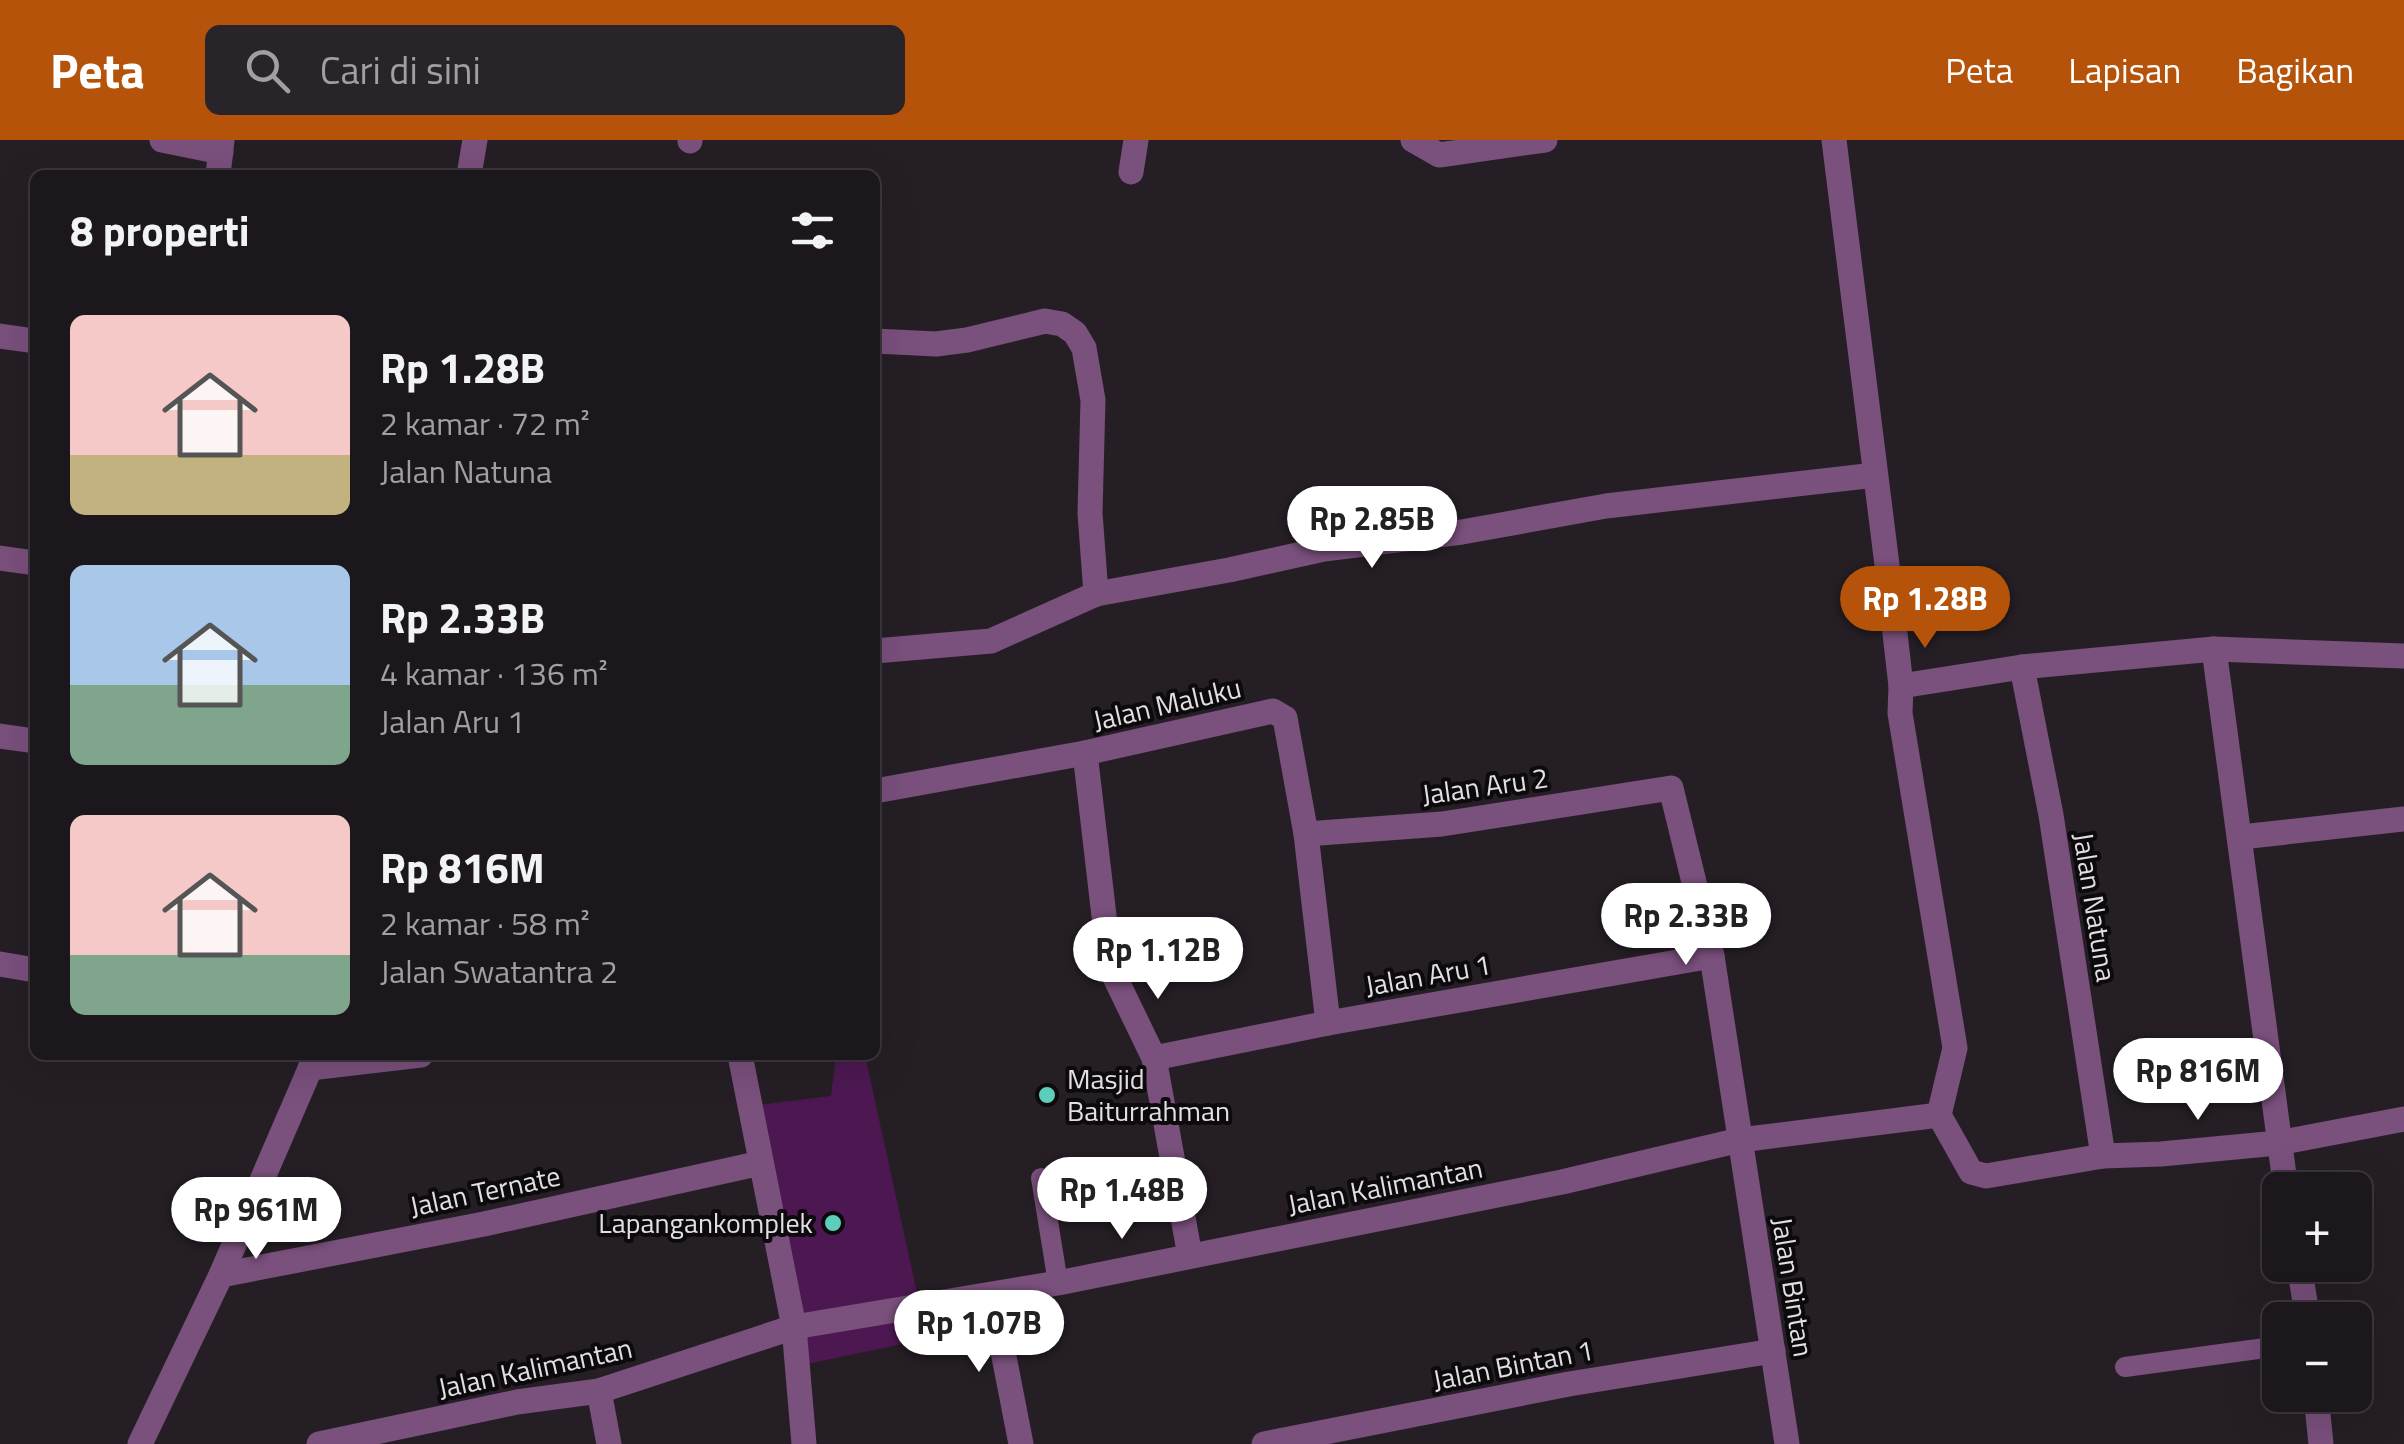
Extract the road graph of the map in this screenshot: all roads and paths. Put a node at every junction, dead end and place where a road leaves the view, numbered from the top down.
1 (162, 140) edge
2 (474, 140) edge
3 (1136, 140) edge
4 (1413, 140) edge
5 (1545, 140) edge
6 (1834, 140) edge
7 (220, 156) edge
8 (469, 170) edge
9 (1131, 172) dead end
10 (0, 336) edge
11 (30, 340) edge
12 (880, 341) edge
13 (1875, 476) junction
14 (0, 558) edge
15 (30, 563) edge
16 (1096, 594) junction
17 (2214, 648) junction
18 (880, 652) edge
19 (2404, 656) edge
20 (2022, 667) junction
21 (1901, 686) junction
22 (0, 736) edge
23 (30, 740) edge
24 (1085, 754) junction
25 (1670, 788) joint
26 (880, 789) edge
27 (2404, 818) edge
28 (1306, 834) junction
29 (2241, 838) junction
30 (1712, 956) junction
31 (0, 964) edge
32 (30, 969) edge
33 (1328, 1024) junction
34 (1154, 1058) junction
35 (741, 1060) edge
36 (313, 1061) edge
37 (1940, 1115) junction
38 (2404, 1118) edge
39 (1740, 1140) junction
40 (2278, 1143) junction
41 (2103, 1156) junction
42 (760, 1162) junction
43 (2283, 1172) edge
44 (1041, 1178) dead end
45 (1190, 1256) junction
46 (221, 1274) junction
47 (1058, 1282) junction
48 (992, 1295) junction
49 (794, 1328) junction
50 (2262, 1348) edge
51 (1773, 1350) junction
52 (2125, 1366) dead end
53 (599, 1391) junction
54 (2318, 1412) edge
55 (140, 1444) edge
56 (319, 1444) edge
57 (608, 1444) edge
58 (804, 1444) edge
59 (1021, 1444) edge
60 (1264, 1444) edge
61 (1787, 1444) edge
62 (2321, 1444) edge

1 - 7 street
2 - 8 street
3 - 9 street
4 - 5 street
6 - 13 street
10 - 11 street
12 - 16 street
13 - 16 street
13 - 21 street
14 - 15 street
16 - 18 street
17 - 19 street
17 - 20 street
17 - 29 street
20 - 21 street
20 - 41 street, Jalan Natuna
21 - 37 street
22 - 23 street
24 - 26 street, Jalan Maluku
24 - 28 street, Jalan Maluku
24 - 34 street
25 - 28 street, Jalan Aru 2
25 - 30 street, Jalan Bintan
27 - 29 street
28 - 33 street, Jalan Maluku
29 - 40 street
30 - 33 street, Jalan Aru 1
30 - 39 street, Jalan Bintan
31 - 32 street
33 - 34 street, Jalan Aru 1
34 - 45 street
35 - 42 street
36 - 46 street
37 - 39 street, Jalan Kalimantan
37 - 41 street
38 - 40 street
39 - 45 street, Jalan Kalimantan
39 - 51 street, Jalan Bintan
40 - 41 street
40 - 43 street
42 - 46 street, Jalan Ternate
42 - 49 street
44 - 47 lane
45 - 47 street, Jalan Kalimantan
46 - 55 street
47 - 48 street, Jalan Kalimantan
48 - 49 street, Jalan Kalimantan
48 - 59 street
49 - 53 street, Jalan Kalimantan
49 - 58 street
50 - 52 lane
51 - 60 street, Jalan Bintan 1
51 - 61 street, Jalan Bintan
53 - 56 street, Jalan Kalimantan
53 - 57 street
54 - 62 street

